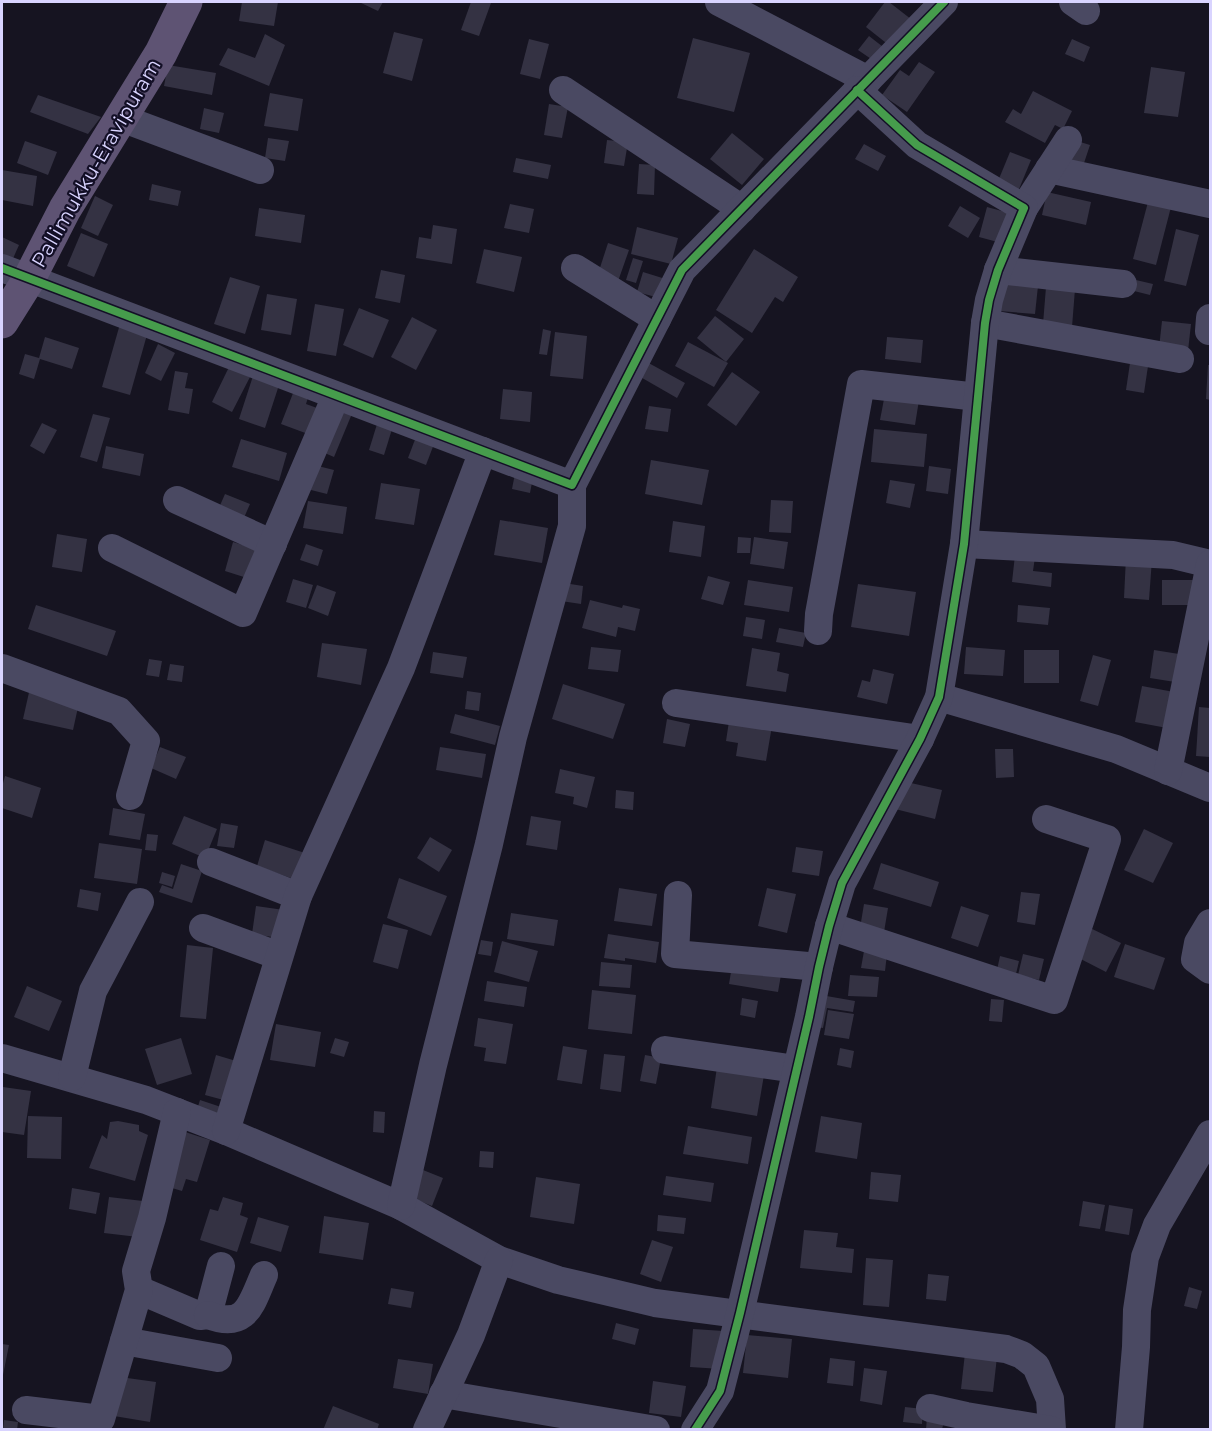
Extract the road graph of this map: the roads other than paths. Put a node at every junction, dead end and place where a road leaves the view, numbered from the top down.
1 (186, 2) edge
2 (719, 2) edge
3 (944, 2) edge
4 (862, 85) junction
5 (563, 90) dead end
6 (121, 118) junction
7 (1068, 140) dead end
8 (1049, 169) junction
9 (260, 170) dead end
10 (1210, 204) edge
11 (742, 208) junction
12 (1024, 208) junction
13 (575, 268) dead end
14 (998, 270) junction
15 (15, 274) edge
16 (1123, 284) dead end
17 (657, 319) junction
18 (2, 322) edge
19 (985, 323) junction
20 (1180, 358) dead end
21 (336, 396) junction
22 (978, 397) junction
23 (483, 452) junction
24 (572, 485) junction
25 (177, 500) dead end
26 (273, 544) junction
27 (964, 544) junction
28 (112, 548) dead end
29 (1210, 564) edge
30 (818, 631) dead end
31 (2, 668) edge
32 (939, 697) junction
33 (676, 703) dead end
34 (920, 740) junction
35 (1168, 771) junction
36 (1210, 788) edge
37 (130, 796) dead end
38 (1046, 819) dead end
39 (211, 862) dead end
40 (678, 895) dead end
41 (298, 896) junction
42 (140, 902) dead end
43 (1210, 923) edge
44 (829, 926) junction
45 (202, 928) dead end
46 (279, 956) junction
47 (819, 967) junction
48 (1210, 970) edge
49 (665, 1050) dead end
50 (2, 1058) edge
51 (796, 1070) junction
52 (72, 1077) junction
53 (177, 1112) junction
54 (226, 1131) junction
55 (1210, 1134) edge
56 (401, 1206) junction
57 (499, 1260) junction
58 (221, 1266) dead end
59 (264, 1275) dead end
60 (139, 1290) junction
61 (740, 1313) junction
62 (208, 1315) junction
63 (124, 1341) junction
64 (218, 1358) dead end
65 (443, 1394) junction
66 (930, 1408) dead end
67 (27, 1410) dead end
68 (427, 1430) edge
69 (656, 1430) edge
70 (695, 1430) edge
71 (1052, 1430) edge
72 (1129, 1430) edge

1 - 6 main road, Pallimukku-Eravipuram
2 - 4 street
3 - 4 street
4 - 11 street
4 - 12 street
5 - 11 street
6 - 9 street
6 - 15 main road, Pallimukku-Eravipuram
7 - 8 street
8 - 10 street
8 - 12 street
11 - 17 street
12 - 14 street
13 - 17 street
14 - 16 street
14 - 19 street
15 - 18 main road, Pallimukku-Eravipuram
15 - 21 street
17 - 24 street
19 - 20 street
19 - 22 street
21 - 23 street
21 - 26 street
22 - 27 street
22 - 30 street
23 - 24 street
23 - 41 street
24 - 56 street
25 - 26 street
26 - 28 street
27 - 29 street
27 - 32 street
29 - 35 street
31 - 37 street
32 - 34 street
32 - 35 street
33 - 34 street
34 - 44 street
35 - 36 street
38 - 44 street
39 - 41 street
40 - 47 street
41 - 46 street
42 - 52 street
43 - 48 street
44 - 47 street
45 - 46 street
46 - 54 street
47 - 51 street
49 - 51 street
50 - 52 street
51 - 61 street
52 - 53 street
53 - 54 street
53 - 60 street
54 - 56 street
55 - 72 street
56 - 57 street
57 - 61 street
57 - 65 street
58 - 62 street
59 - 62 street
60 - 62 street
60 - 63 street
61 - 70 street
61 - 71 street
63 - 64 street
63 - 67 street
65 - 68 street
65 - 69 street
66 - 71 street

